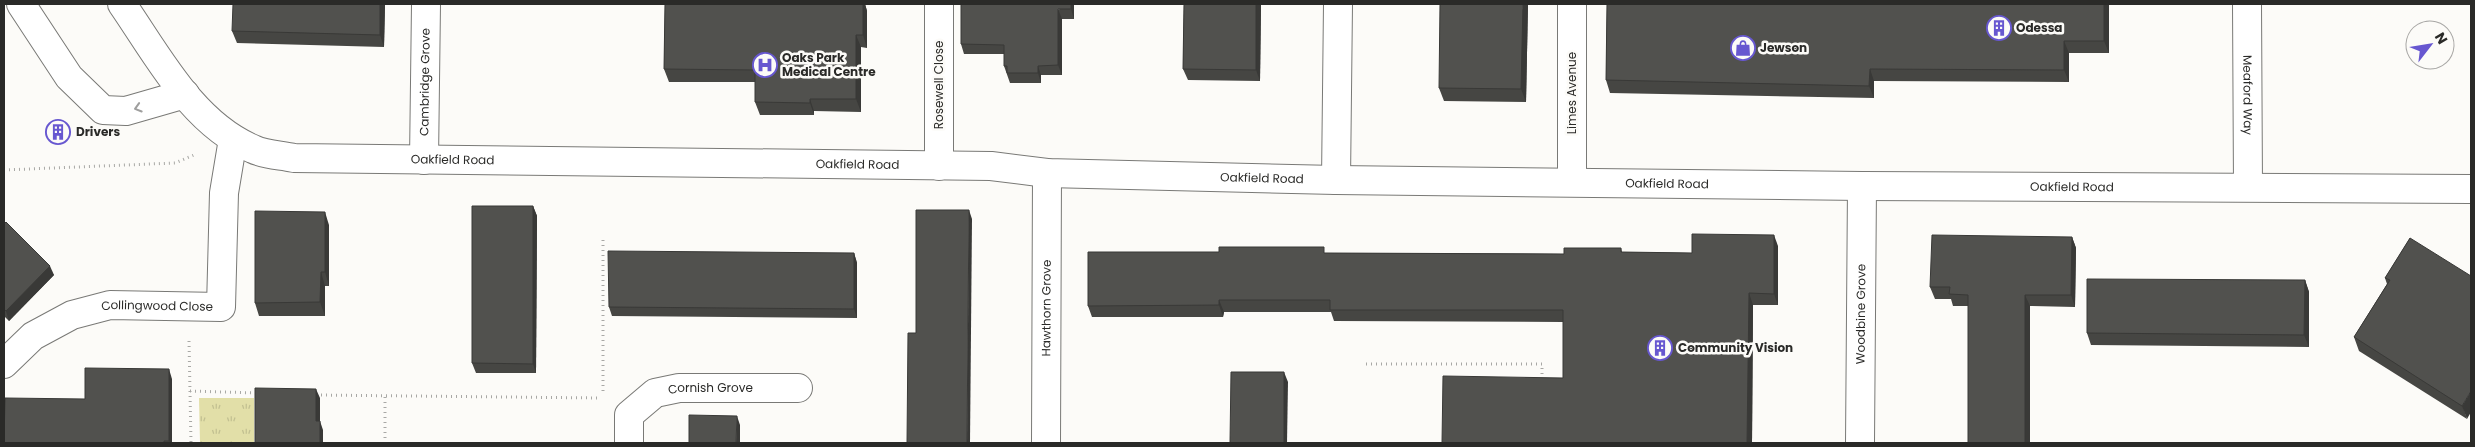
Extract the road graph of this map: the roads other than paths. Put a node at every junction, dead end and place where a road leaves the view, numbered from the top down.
1 (21, 4) edge
2 (122, 4) edge
3 (426, 4) edge
4 (939, 4) edge
5 (1338, 4) edge
6 (1572, 4) edge
7 (2247, 4) edge
8 (184, 94) junction
9 (233, 139) junction
10 (424, 160) junction
11 (939, 166) junction
12 (1047, 173) junction
13 (1336, 180) junction
14 (1572, 182) junction
15 (1862, 186) junction
16 (2248, 187) junction
17 (2471, 189) edge
18 (4, 364) edge
19 (798, 388) dead end
20 (629, 443) edge
21 (1046, 443) edge
22 (1860, 443) edge

8 -> 1 street
2 - 8 street, Oakfield Road
3 - 10 street, Cambridge Grove
4 - 11 street, Rosewell Close
5 - 13 street
6 - 14 street, Limes Avenue
7 - 16 street, Meaford Way
8 - 9 street, Oakfield Road
9 - 10 street, Oakfield Road
9 - 18 street, Collingwood Close
10 - 11 street, Oakfield Road
11 - 12 street, Oakfield Road
12 - 13 street, Oakfield Road
12 - 21 street, Hawthorn Grove
13 - 14 street, Oakfield Road
14 - 15 street, Oakfield Road
15 - 16 street, Oakfield Road
15 - 22 street, Woodbine Grove
16 - 17 street, Oakfield Road
19 - 20 street, Cornish Grove

